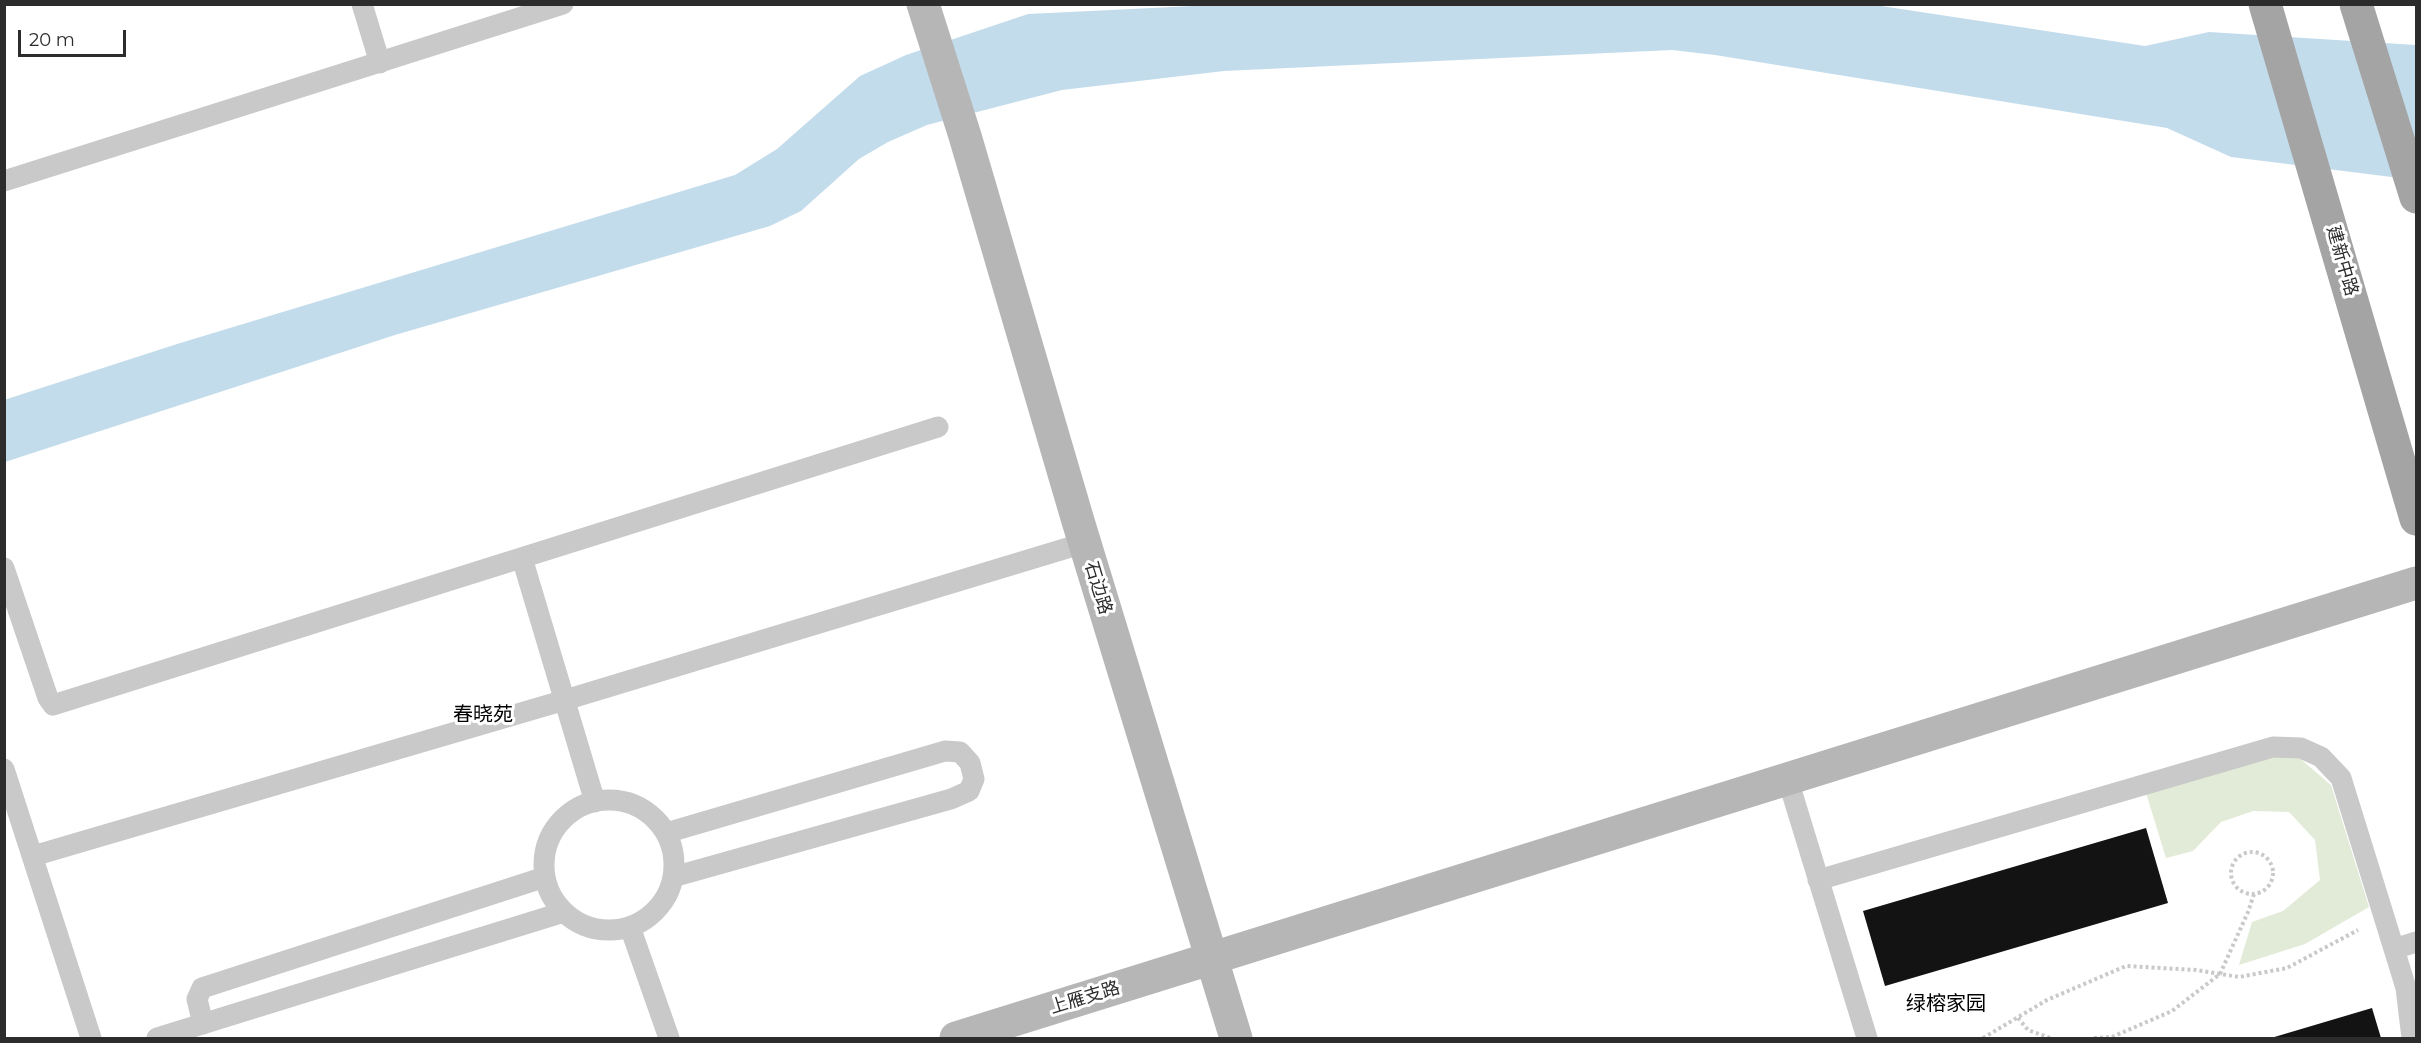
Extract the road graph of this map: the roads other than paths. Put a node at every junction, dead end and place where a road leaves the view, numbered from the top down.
1 (362, 4) edge
2 (563, 4) edge
3 (2356, 4) edge
4 (924, 10) edge
5 (2269, 18) edge
6 (380, 63) junction
7 (4, 181) edge
8 (2412, 184) edge
9 (939, 427) dead end
10 (2416, 519) edge
11 (1084, 543) junction
12 (522, 558) junction
13 (4, 568) edge
14 (2416, 583) edge
15 (565, 700) junction
16 (4, 769) edge
17 (1788, 780) junction
18 (595, 802) junction
19 (666, 833) junction
20 (33, 856) junction
21 (545, 877) junction
22 (673, 877) junction
23 (1818, 880) junction
24 (564, 912) junction
25 (630, 927) junction
26 (2416, 942) edge
27 (2394, 949) junction
28 (1213, 958) junction
29 (203, 1024) junction
30 (91, 1038) edge
31 (157, 1038) edge
32 (669, 1038) edge
33 (956, 1038) edge
34 (1236, 1038) edge
35 (1867, 1038) edge
36 (2412, 1038) edge

1 - 6 lane
2 - 6 lane
3 - 8 main road
4 - 11 street, 石边路
5 - 10 main road, 建新中路
6 - 7 lane
9 - 12 lane
11 - 15 lane
11 - 28 street, 石边路
12 - 13 lane
12 - 15 lane
14 - 17 street, 上雁支路
15 - 18 lane
15 - 20 lane
16 - 20 lane
17 - 23 lane
17 - 28 street, 上雁支路
18 - 19 lane
18 - 21 lane
19 - 22 lane
19 - 22 lane
20 - 30 lane
21 - 24 lane
21 - 29 lane
22 - 25 lane
23 - 27 lane
23 - 35 lane
24 - 25 lane
24 - 29 lane
25 - 32 lane
26 - 27 lane
27 - 36 lane
28 - 33 street, 上雁支路
28 - 34 street, 石边路
29 - 31 lane

